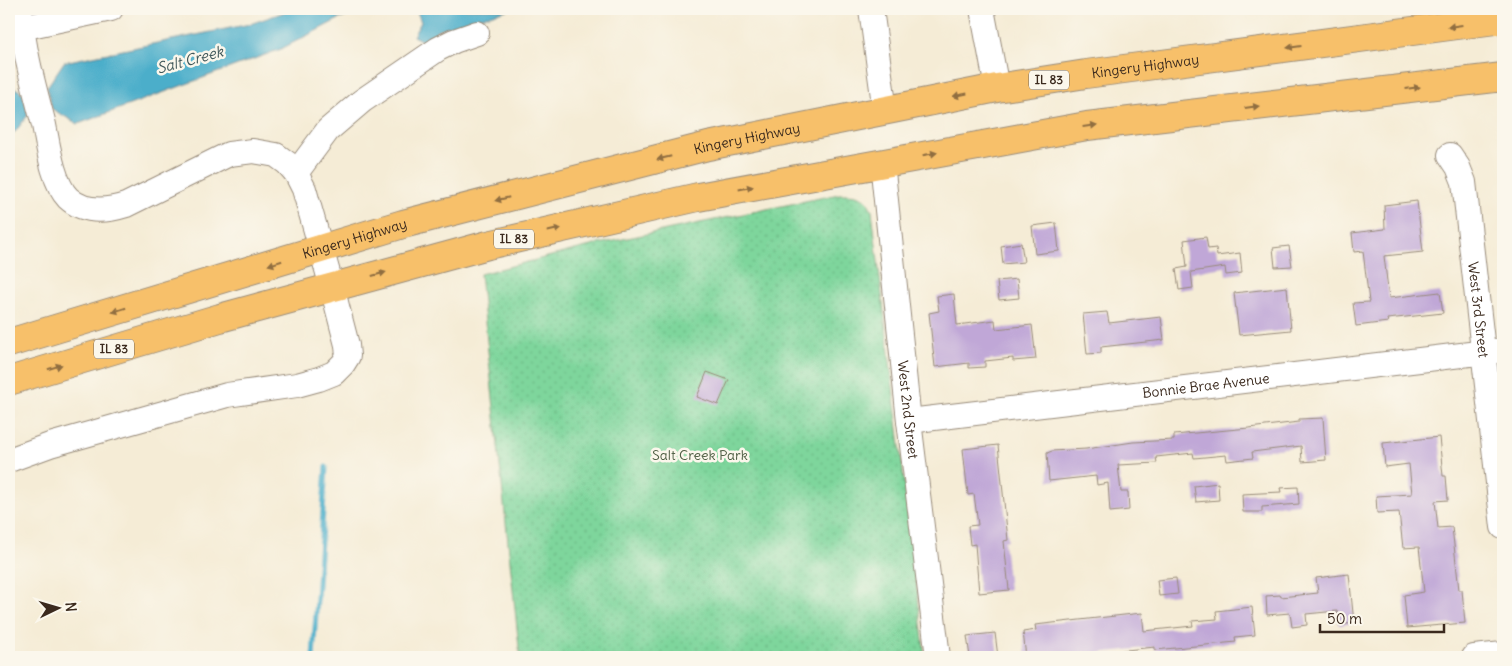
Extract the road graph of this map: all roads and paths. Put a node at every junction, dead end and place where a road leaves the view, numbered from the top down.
1 (111, 9) edge
2 (871, 9) edge
3 (982, 9) edge
4 (20, 18) edge
5 (1503, 20) edge
6 (477, 33) dead end
7 (1503, 77) edge
8 (997, 88) junction
9 (885, 111) junction
10 (1450, 156) dead end
11 (882, 162) junction
12 (296, 173) junction
13 (321, 249) junction
14 (332, 287) junction
15 (9, 343) edge
16 (1493, 352) edge
17 (9, 381) edge
18 (909, 421) junction
19 (9, 460) edge
20 (1503, 527) edge
21 (1503, 654) edge
22 (938, 657) edge
23 (1474, 657) edge

1 - 4 street
2 - 9 street
3 - 8 street
4 - 12 street
5 -> 8 highway, Kingery Highway / IL 83
6 - 12 street
11 -> 7 highway, IL 83
8 -> 9 highway, Kingery Highway / IL 83
9 -> 13 highway, Kingery Highway / IL 83
10 - 16 street, West 3rd Street
14 -> 11 highway, IL 83
11 - 18 street, West 2nd Street
12 - 13 street
13 - 14 street
13 -> 15 highway, Kingery Highway / IL 83
17 -> 14 highway, IL 83
14 - 19 street
16 - 18 street, Bonnie Brae Avenue
16 - 20 street, West 3rd Street
18 - 22 street, West 2nd Street
21 - 23 street

